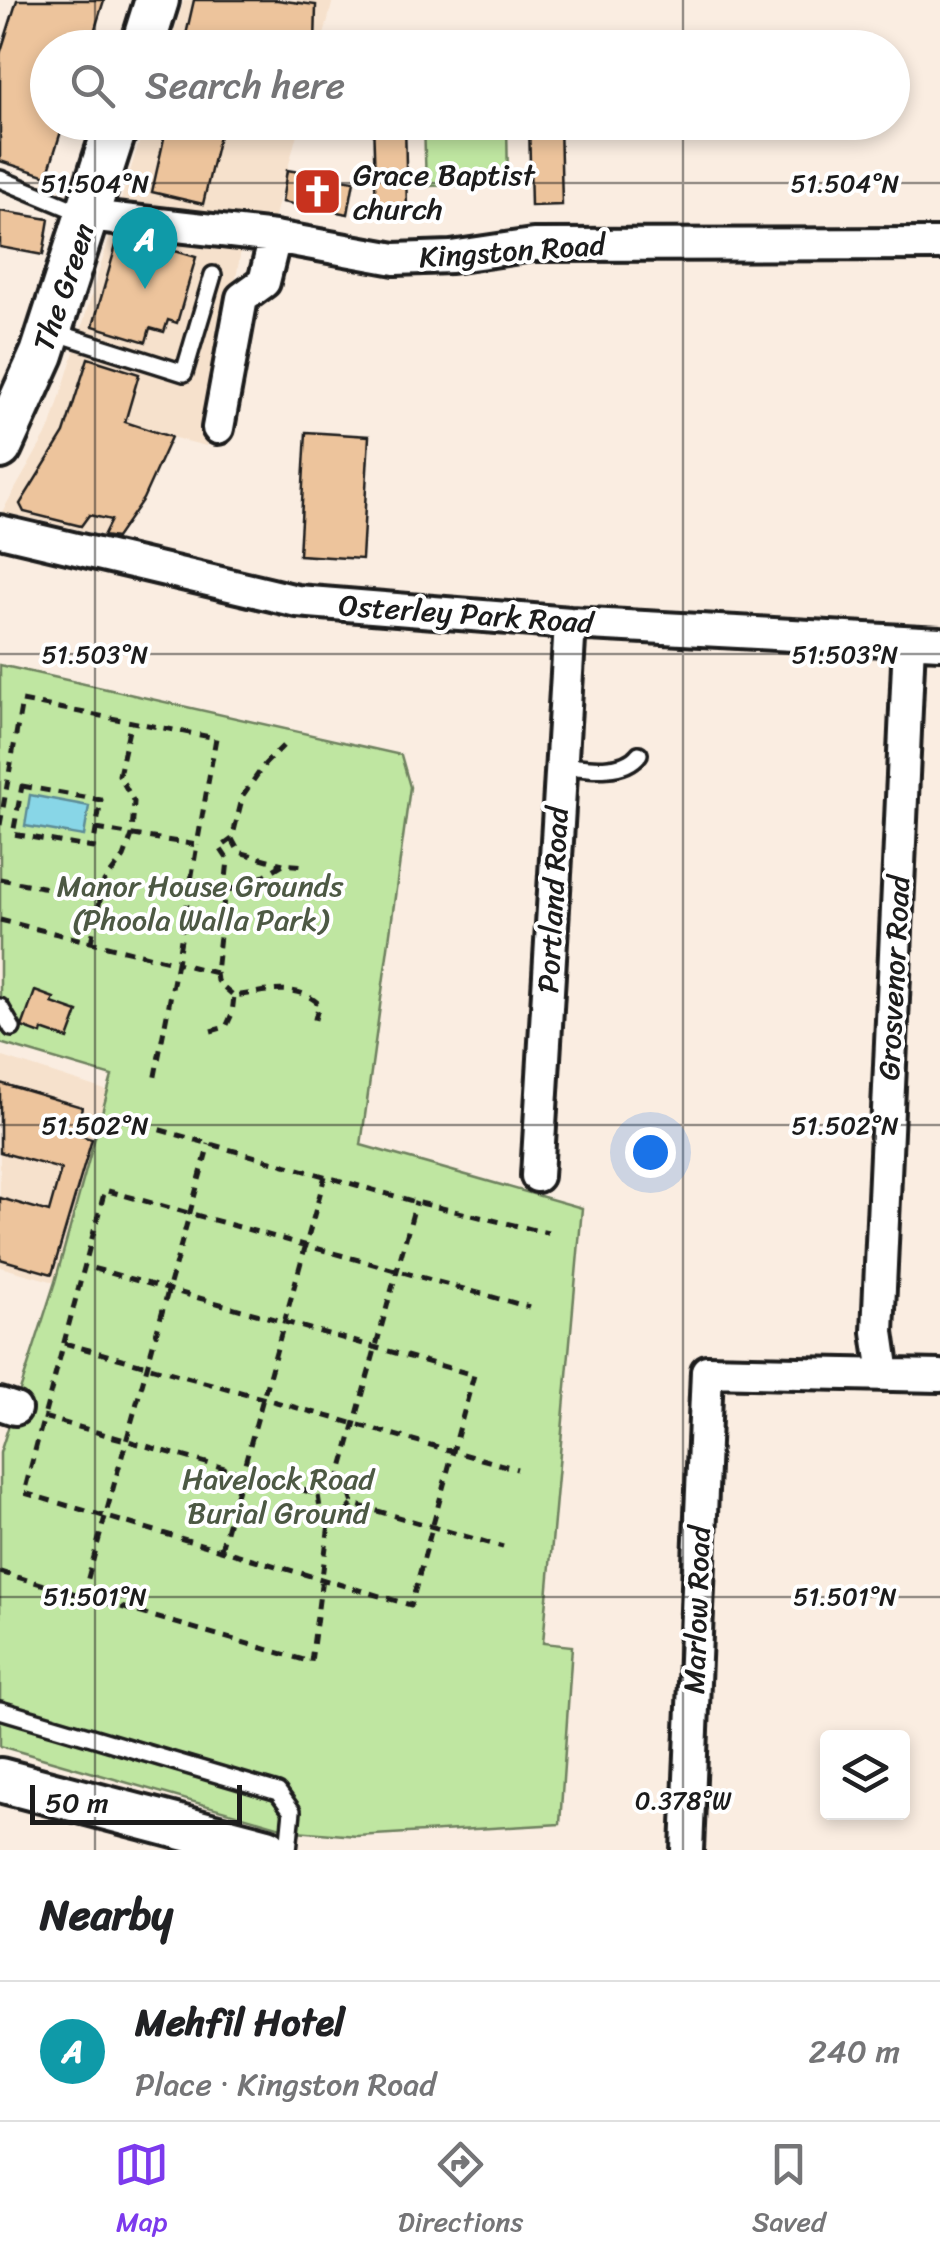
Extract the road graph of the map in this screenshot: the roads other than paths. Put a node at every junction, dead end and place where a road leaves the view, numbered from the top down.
1 (157, 0) edge
2 (148, 30) edge
3 (111, 140) edge
4 (0, 179) edge
5 (88, 216) junction
6 (275, 237) junction
7 (940, 244) edge
8 (213, 274) dead end
9 (50, 330) junction
10 (218, 428) dead end
11 (0, 447) edge
12 (0, 532) edge
13 (570, 623) junction
14 (909, 642) junction
15 (940, 644) edge
16 (639, 754) dead end
17 (562, 766) junction
18 (0, 1007) edge
19 (12, 1028) dead end
20 (537, 1176) dead end
21 (884, 1374) junction
22 (940, 1376) edge
23 (0, 1710) edge
24 (0, 1780) edge
25 (195, 1841) edge
26 (267, 1850) edge
27 (288, 1850) edge
28 (687, 1850) edge

1 - 2 street
3 - 5 street, The Green
4 - 5 lane
5 - 6 street, Kingston Road
5 - 9 street, The Green
6 - 7 street, Kingston Road
6 - 10 street
8 - 9 lane
9 - 11 street, The Green
12 - 13 street, Osterley Park Road
13 - 14 street, Osterley Park Road
13 - 17 street, Portland Road
14 - 15 street, Osterley Park Road
14 - 21 street, Grosvenor Road
16 - 17 lane
17 - 20 street, Portland Road
18 - 19 lane
21 - 22 street
21 - 28 street, Marlow Road
23 - 27 lane
24 - 25 street
25 - 26 street

